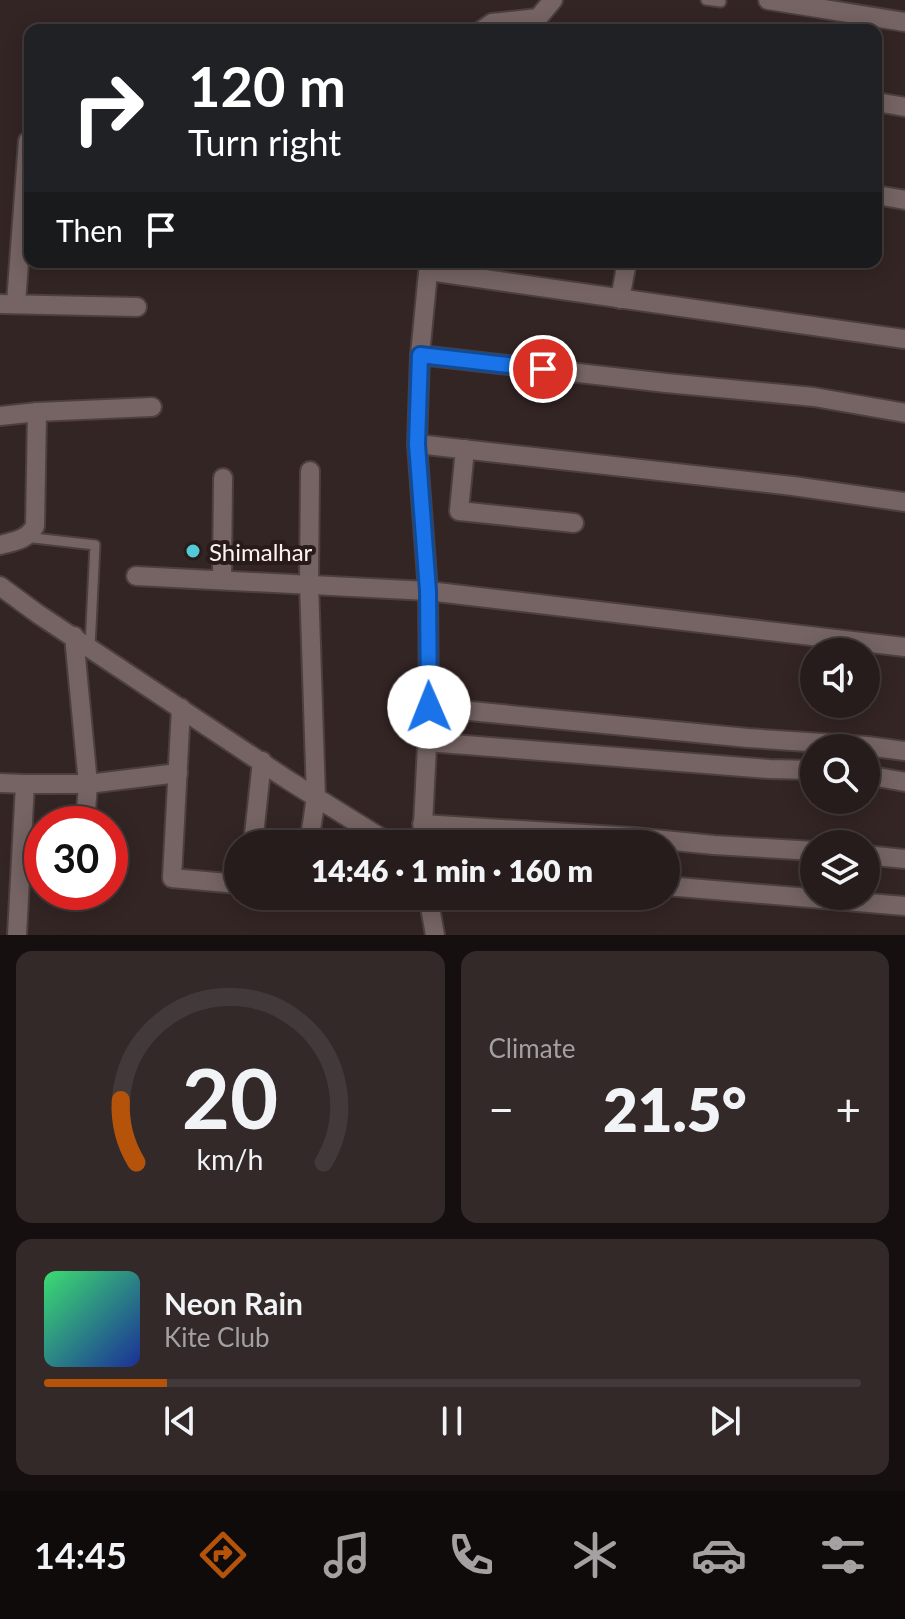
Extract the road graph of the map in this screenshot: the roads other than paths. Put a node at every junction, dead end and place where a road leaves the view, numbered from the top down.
1 (553, 0) edge
2 (706, 0) edge
3 (768, 0) edge
4 (721, 2) edge
5 (905, 22) edge
6 (491, 24) edge
7 (543, 24) edge
8 (882, 103) edge
9 (905, 107) edge
10 (24, 174) edge
11 (882, 196) edge
12 (905, 200) edge
13 (429, 268) edge
14 (435, 268) edge
15 (626, 268) edge
16 (620, 299) junction
17 (8, 304) edge
18 (137, 307) dead end
19 (905, 339) edge
20 (420, 355) junction
21 (152, 407) dead end
22 (37, 412) junction
23 (905, 413) edge
24 (0, 416) edge
25 (417, 444) junction
26 (465, 449) junction
27 (310, 471) dead end
28 (223, 478) dead end
29 (905, 502) edge
30 (574, 523) dead end
31 (25, 537) junction
32 (0, 545) edge
33 (136, 576) dead end
34 (222, 579) junction
35 (309, 584) junction
36 (0, 586) edge
37 (428, 591) junction
38 (74, 636) junction
39 (90, 647) junction
40 (905, 647) edge
41 (429, 707) junction
42 (181, 708) junction
43 (427, 742) junction
44 (905, 751) edge
45 (262, 761) junction
46 (800, 770) edge
47 (178, 773) junction
48 (880, 778) edge
49 (905, 782) edge
50 (0, 783) edge
51 (25, 784) junction
52 (88, 784) junction
53 (316, 797) junction
54 (86, 806) edge
55 (422, 824) junction
56 (255, 830) edge
57 (311, 830) edge
58 (366, 830) edge
59 (422, 830) edge
60 (800, 850) edge
61 (880, 856) edge
62 (905, 859) edge
63 (224, 883) edge
64 (680, 887) edge
65 (905, 906) edge
66 (431, 910) edge
67 (17, 935) edge
68 (435, 935) edge

1 - 7 street
2 - 4 lane
3 - 5 street
6 - 7 street
8 - 9 street
10 - 17 street
11 - 12 street
13 - 20 street
14 - 16 street
15 - 16 street
16 - 19 street
17 - 18 street
20 - 23 street
20 - 25 street
21 - 22 street
22 - 24 street
22 - 31 street
25 - 26 street
25 - 37 street
26 - 29 street
26 - 30 street
27 - 35 street
28 - 34 street
31 - 32 street
31 - 39 lane
33 - 34 street
34 - 35 street
35 - 37 street
35 - 53 street
36 - 38 street
37 - 40 street
37 - 41 street
38 - 39 street
38 - 52 street
39 - 42 street
41 - 43 street
41 - 44 street
42 - 45 street
42 - 47 street
43 - 46 street
43 - 55 street
45 - 53 street
45 - 56 street
47 - 52 street
47 - 63 street
48 - 49 street
50 - 51 street
51 - 52 street
51 - 67 street
52 - 54 street
53 - 57 street
53 - 58 street
55 - 59 street
55 - 60 street
61 - 62 street
64 - 65 street
66 - 68 street

